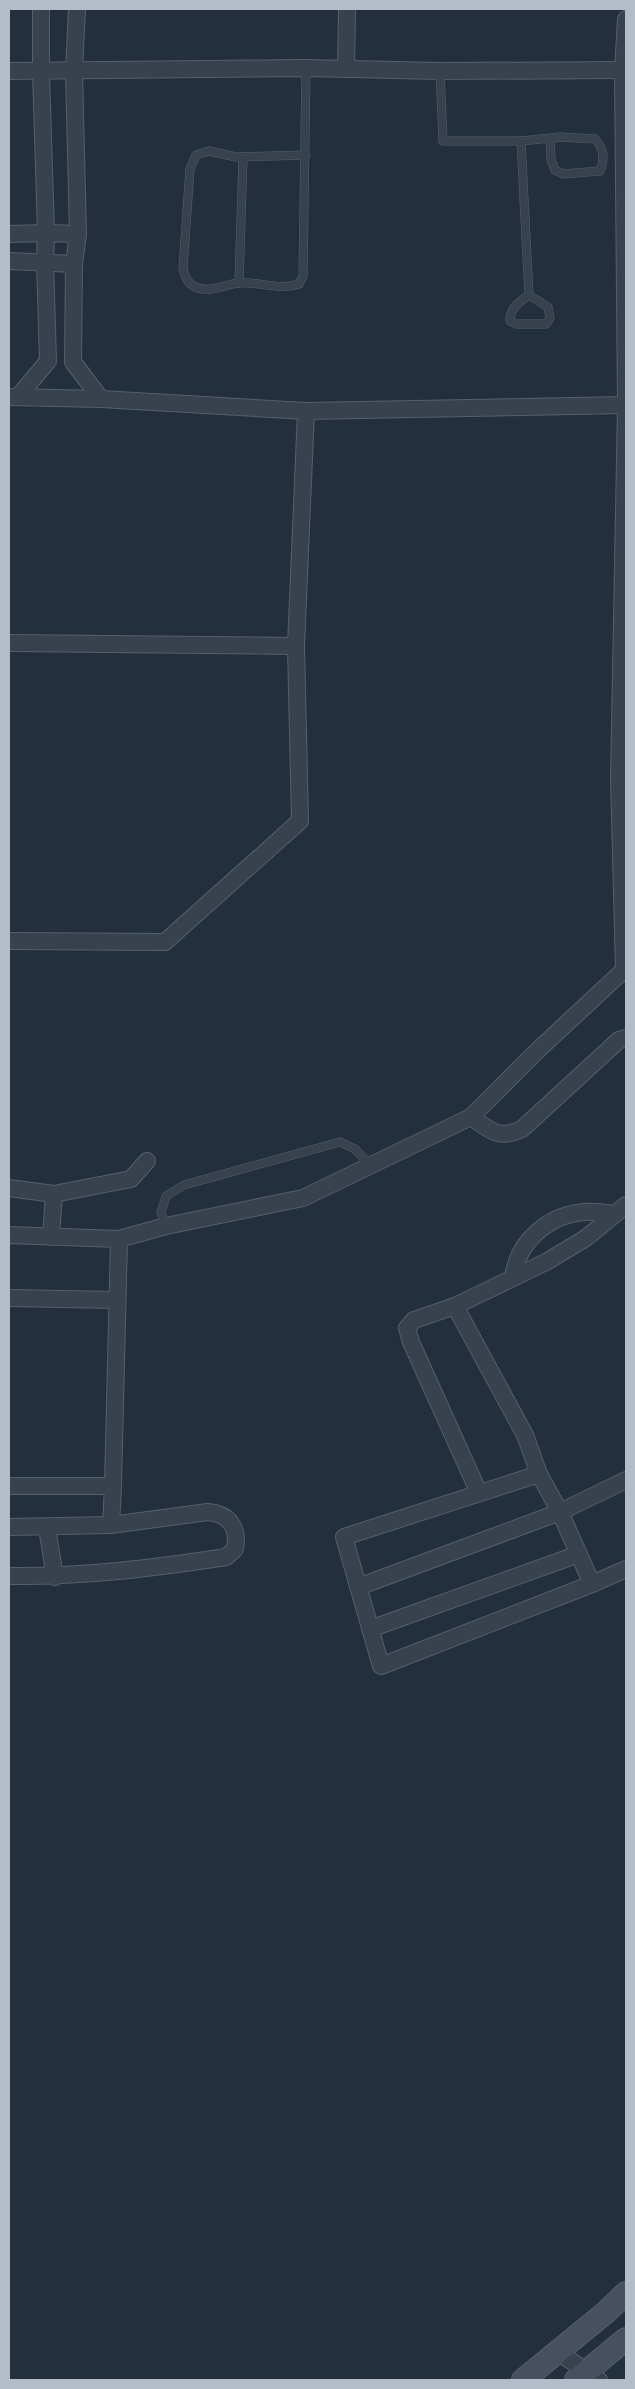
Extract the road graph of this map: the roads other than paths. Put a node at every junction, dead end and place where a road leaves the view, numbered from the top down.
1 (41, 9) edge
2 (77, 9) edge
3 (347, 9) edge
4 (626, 19) edge
5 (306, 68) junction
6 (346, 69) junction
7 (623, 70) junction
8 (9, 71) edge
9 (440, 71) junction
10 (40, 72) junction
11 (74, 72) junction
12 (550, 138) junction
13 (521, 141) junction
14 (306, 155) junction
15 (243, 157) junction
16 (626, 173) edge
17 (46, 233) junction
18 (9, 234) edge
19 (78, 234) junction
20 (9, 261) edge
21 (45, 262) junction
22 (74, 264) junction
23 (239, 283) junction
24 (529, 295) junction
25 (626, 302) edge
26 (48, 361) junction
27 (73, 362) junction
28 (13, 397) edge
29 (100, 399) junction
30 (626, 405) edge
31 (306, 411) junction
32 (9, 643) edge
33 (296, 646) junction
34 (623, 779) edge
35 (9, 941) edge
36 (625, 970) edge
37 (626, 1038) edge
38 (471, 1118) junction
39 (147, 1161) dead end
40 (371, 1166) junction
41 (9, 1188) edge
42 (54, 1194) junction
43 (621, 1209) edge
44 (166, 1226) junction
45 (9, 1235) edge
46 (52, 1237) junction
47 (119, 1239) junction
48 (513, 1278) junction
49 (9, 1298) edge
50 (116, 1300) junction
51 (454, 1306) junction
52 (540, 1474) junction
53 (626, 1480) edge
54 (9, 1486) edge
55 (113, 1486) junction
56 (479, 1494) junction
57 (560, 1512) junction
58 (112, 1525) junction
59 (9, 1527) edge
60 (47, 1528) junction
61 (579, 1554) junction
62 (626, 1569) edge
63 (9, 1576) edge
64 (55, 1577) junction
65 (592, 1584) junction
66 (358, 1587) junction
67 (370, 1629) junction
68 (626, 2293) edge
69 (626, 2339) edge
70 (558, 2352) junction
71 (587, 2377) edge
72 (524, 2380) edge

1 - 10 street
2 - 11 street
3 - 6 street
4 - 7 street
5 - 6 street
5 - 11 street
5 - 14 lane
6 - 9 street
7 - 9 street
7 - 16 street
8 - 10 street
9 - 13 lane
10 - 11 street
10 - 17 street
11 - 19 street
12 - 12 lane
12 - 13 lane
13 - 24 lane
14 - 15 lane
14 - 23 lane
15 - 23 lane
15 - 23 lane
16 - 25 street
17 - 18 street
17 - 19 street
17 - 21 street
19 - 22 street
20 - 21 street
21 - 22 street
21 - 26 street
22 - 27 street
24 - 24 lane
25 - 30 street
26 - 27 street
26 - 28 street
27 - 29 street
28 - 29 street
29 - 31 street
30 - 31 street
30 - 34 street
31 - 33 street
32 - 33 street
33 - 35 street
34 - 36 street
36 - 38 street
37 - 38 street
38 - 40 street
39 - 42 street
40 - 44 street
40 - 44 lane
41 - 42 street
42 - 46 street
43 - 48 street
43 - 48 street
44 - 47 street
45 - 46 street
46 - 47 street
47 - 50 street
48 - 51 street
49 - 50 street
50 - 55 street
51 - 52 street
51 - 56 street
52 - 56 street
52 - 57 street
53 - 57 street
54 - 55 street
55 - 58 street
56 - 66 street
57 - 61 street
57 - 66 street
58 - 60 street
58 - 64 street
59 - 60 street
60 - 64 street
61 - 65 street
61 - 67 street
62 - 65 street
63 - 64 street
65 - 67 street
66 - 67 street
68 - 70 main road
69 - 71 main road
70 - 71 street
70 - 72 main road

